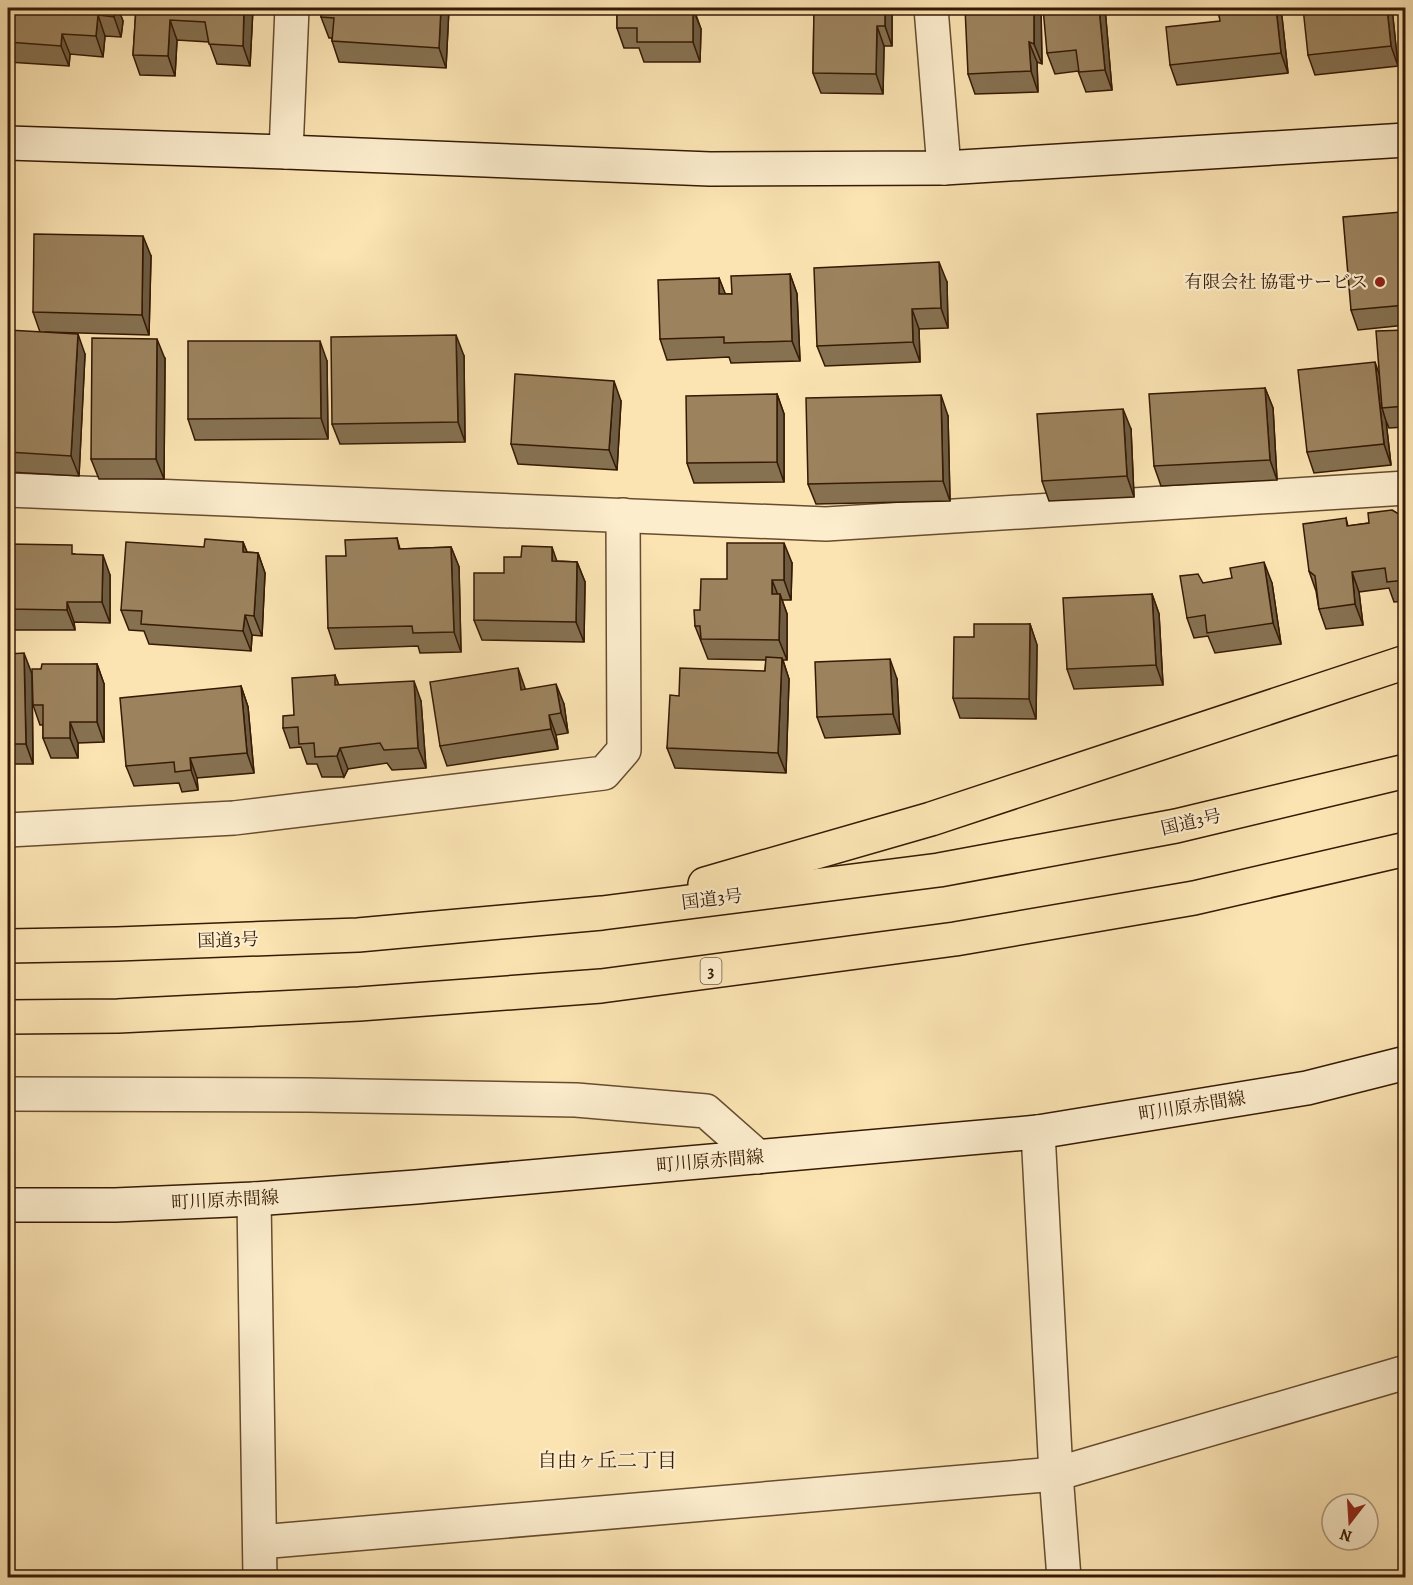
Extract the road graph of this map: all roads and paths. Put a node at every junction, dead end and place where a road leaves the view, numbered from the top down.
1 (292, 8) edge
2 (931, 8) edge
3 (1406, 140) edge
4 (8, 143) edge
5 (286, 152) junction
6 (944, 168) junction
7 (1406, 488) edge
8 (8, 490) edge
9 (623, 516) junction
10 (1406, 662) edge
11 (1406, 771) edge
12 (8, 830) edge
13 (1406, 849) edge
14 (602, 913) junction
15 (8, 945) edge
16 (8, 1017) edge
17 (1406, 1063) edge
18 (8, 1094) edge
19 (1038, 1132) junction
20 (758, 1157) junction
21 (254, 1199) junction
22 (8, 1204) edge
23 (1406, 1372) edge
24 (1056, 1474) junction
25 (260, 1542) junction
26 (260, 1578) edge
27 (1064, 1578) edge

1 - 5 street
2 - 6 street
3 - 6 street
4 - 5 street
5 - 6 street
7 - 9 street
8 - 9 street
9 - 12 street
10 - 14 highway
11 - 14 highway, 国道3号
13 - 16 highway, 3
14 - 15 highway, 国道3号
17 - 19 street, 町川原赤間線
18 - 20 street
19 - 20 street, 町川原赤間線
19 - 24 street
20 - 21 street, 町川原赤間線
21 - 22 street, 町川原赤間線
21 - 25 street
23 - 24 street
24 - 25 street
24 - 27 street
25 - 26 street

